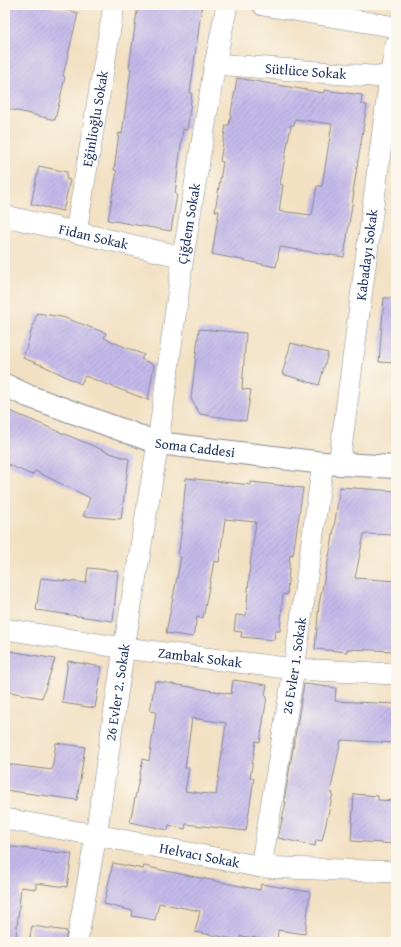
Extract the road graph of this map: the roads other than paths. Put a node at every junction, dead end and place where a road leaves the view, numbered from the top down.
1 (114, 5) edge
2 (227, 5) edge
3 (263, 5) edge
4 (396, 27) edge
5 (396, 45) edge
6 (215, 64) junction
7 (393, 78) edge
8 (5, 216) edge
9 (76, 232) junction
10 (183, 257) junction
11 (5, 385) edge
12 (158, 443) junction
13 (331, 463) junction
14 (396, 467) edge
15 (5, 629) edge
16 (124, 648) junction
17 (294, 669) junction
18 (396, 674) edge
19 (5, 819) edge
20 (96, 835) junction
21 (261, 867) junction
22 (396, 872) edge
23 (77, 942) edge

1 - 9 street, Eğinlioğlu Sokak
2 - 6 street, Çiğdem Sokak
3 - 4 street
5 - 7 street, Kabadayı Sokak
6 - 7 street, Sütlüce Sokak
6 - 10 street, Çiğdem Sokak
7 - 13 street, Kabadayı Sokak
8 - 9 street, Fidan Sokak
9 - 10 street, Fidan Sokak
10 - 12 street, Çiğdem Sokak
11 - 12 main road, Soma Caddesi
12 - 13 main road, Soma Caddesi
12 - 16 street, 26 Evler 2. Sokak
13 - 14 main road, Soma Caddesi
13 - 17 street, 26 Evler 1. Sokak
15 - 16 street, Zambak Sokak
16 - 17 street, Zambak Sokak
16 - 20 street, 26 Evler 2. Sokak
17 - 18 street, Zambak Sokak
17 - 21 street, 26 Evler 1. Sokak
19 - 20 street, Helvacı Sokak
20 - 21 street, Helvacı Sokak
20 - 23 street, 26 Evler 2. Sokak
21 - 22 street, Helvacı Sokak

